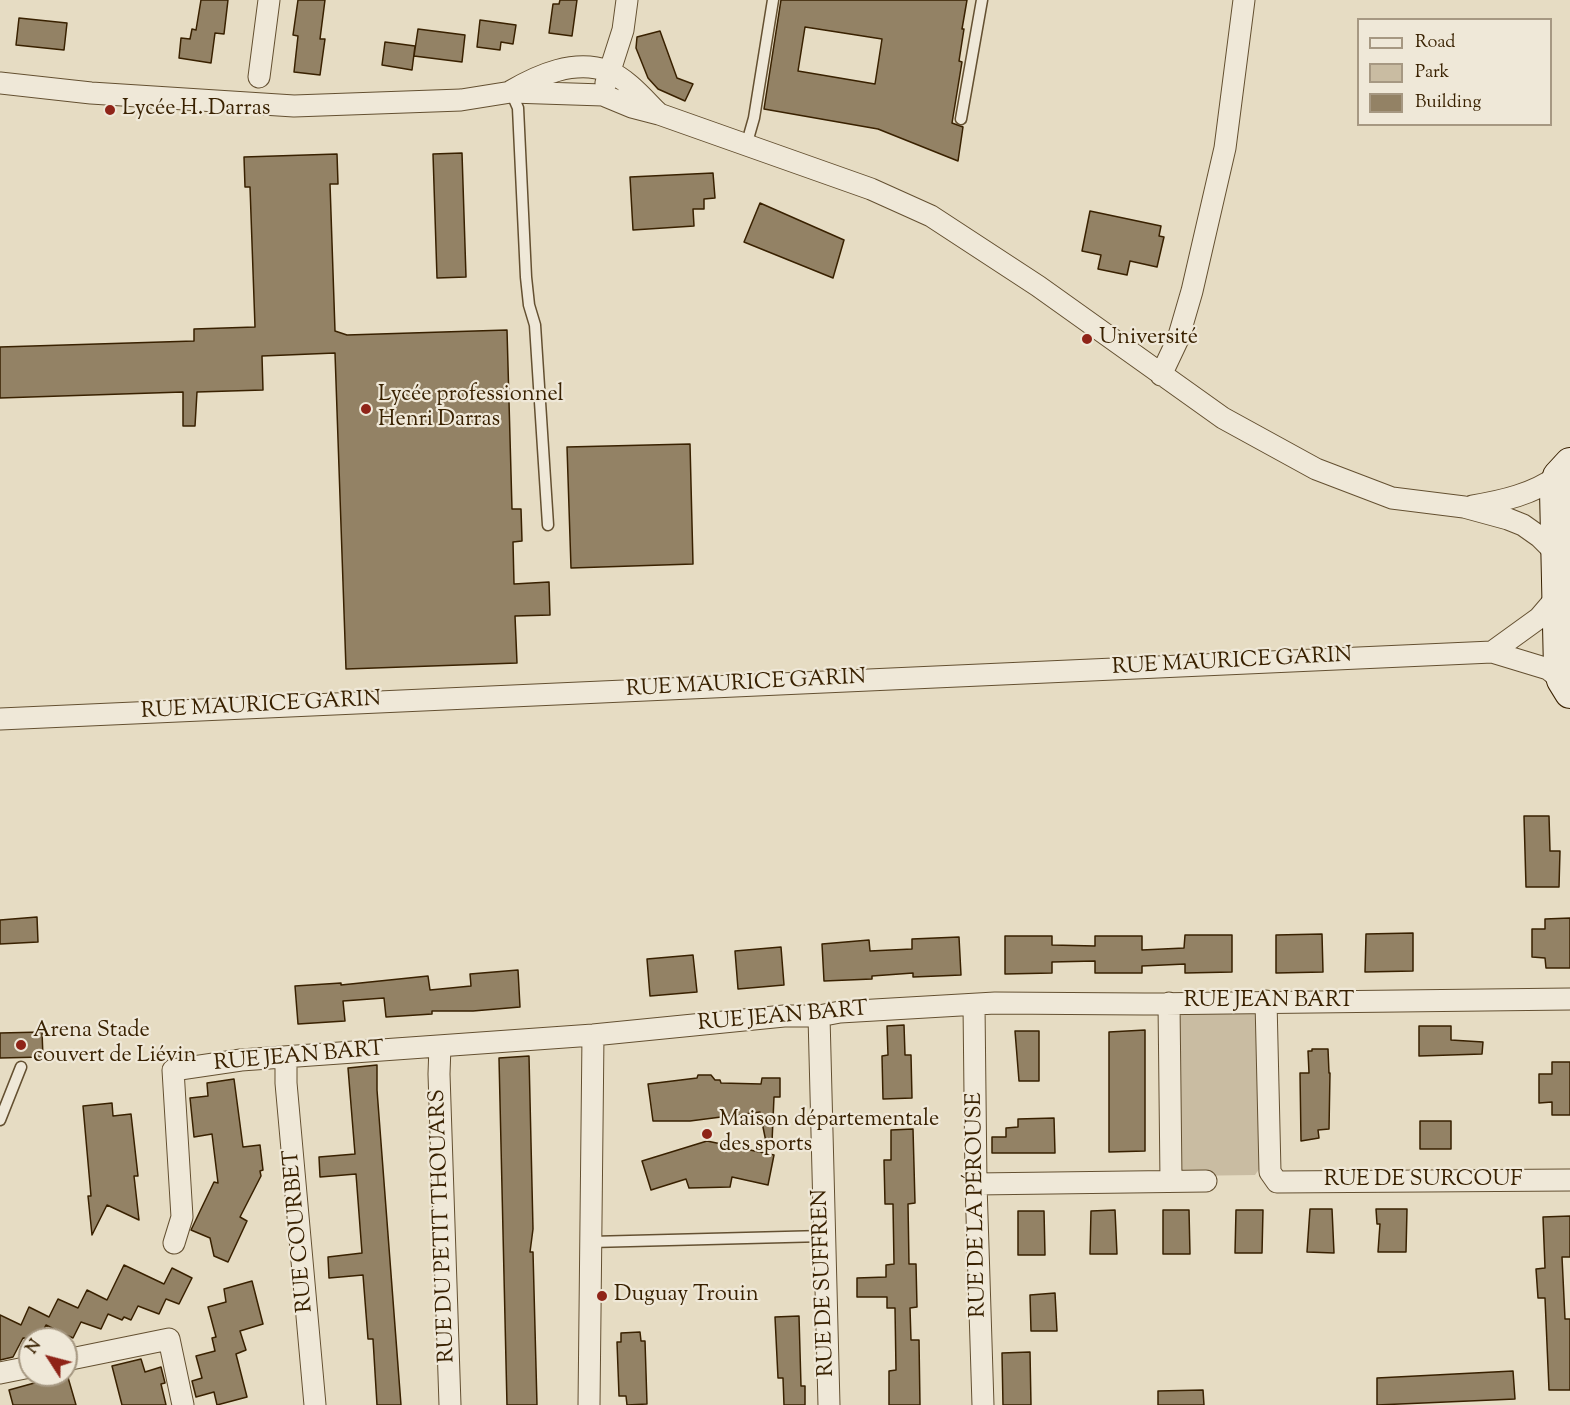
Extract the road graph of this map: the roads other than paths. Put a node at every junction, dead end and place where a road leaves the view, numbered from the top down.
1 (269, 0) edge
2 (627, 0) edge
3 (773, 0) edge
4 (982, 0) edge
5 (1244, 0) edge
6 (609, 72) junction
7 (259, 77) dead end
8 (0, 83) edge
9 (510, 92) junction
10 (603, 95) junction
11 (659, 114) junction
12 (961, 119) dead end
13 (746, 146) junction
14 (1161, 375) junction
15 (1564, 470) edge
16 (1464, 507) junction
17 (548, 525) dead end
18 (1556, 553) junction
19 (1557, 597) junction
20 (1492, 652) junction
21 (1566, 686) edge
22 (0, 719) edge
23 (1570, 999) edge
24 (1266, 1001) junction
25 (1169, 1003) junction
26 (974, 1005) junction
27 (819, 1016) junction
28 (593, 1035) junction
29 (440, 1046) junction
30 (286, 1057) junction
31 (21, 1066) dead end
32 (0, 1120) edge
33 (1570, 1180) edge
34 (1171, 1181) junction
35 (1206, 1181) dead end
36 (976, 1184) junction
37 (824, 1236) junction
38 (591, 1242) junction
39 (174, 1243) dead end
40 (78, 1358) edge
41 (18, 1369) edge
42 (0, 1373) edge
43 (183, 1405) edge
44 (315, 1405) edge
45 (450, 1405) edge
46 (589, 1405) edge
47 (829, 1405) edge
48 (983, 1405) edge

1 - 7 street
2 - 6 street
3 - 13 lane
4 - 12 lane
5 - 14 street
6 - 9 street
6 - 10 street
6 - 11 street
8 - 9 street
9 - 10 street
9 - 17 lane
10 - 11 street
11 - 13 street
13 - 14 street
14 - 16 street
15 - 16 street
15 - 18 street
16 - 18 street
18 - 19 street
19 - 20 street
19 - 21 street
20 - 21 street, RUE MAURICE GARIN
20 - 22 street, RUE MAURICE GARIN
23 - 24 street, RUE JEAN BART
24 - 25 street, RUE JEAN BART
24 - 33 street, RUE DE SURCOUF
25 - 26 street, RUE JEAN BART
25 - 34 street
26 - 27 street, RUE JEAN BART
26 - 36 street, RUE DE LA PÉROUSE
27 - 28 street, RUE JEAN BART
27 - 37 street, RUE DE SUFFREN
28 - 29 street, RUE JEAN BART
28 - 38 street
29 - 30 street, RUE JEAN BART
29 - 45 street, RUE DU PETIT THOUARS
30 - 39 street, RUE JEAN BART
30 - 44 street, RUE COURBET
31 - 32 lane
34 - 35 street
34 - 36 street
36 - 48 street, RUE DE LA PÉROUSE
37 - 38 lane
37 - 47 street, RUE DE SUFFREN
38 - 46 street
40 - 43 street
41 - 42 street

